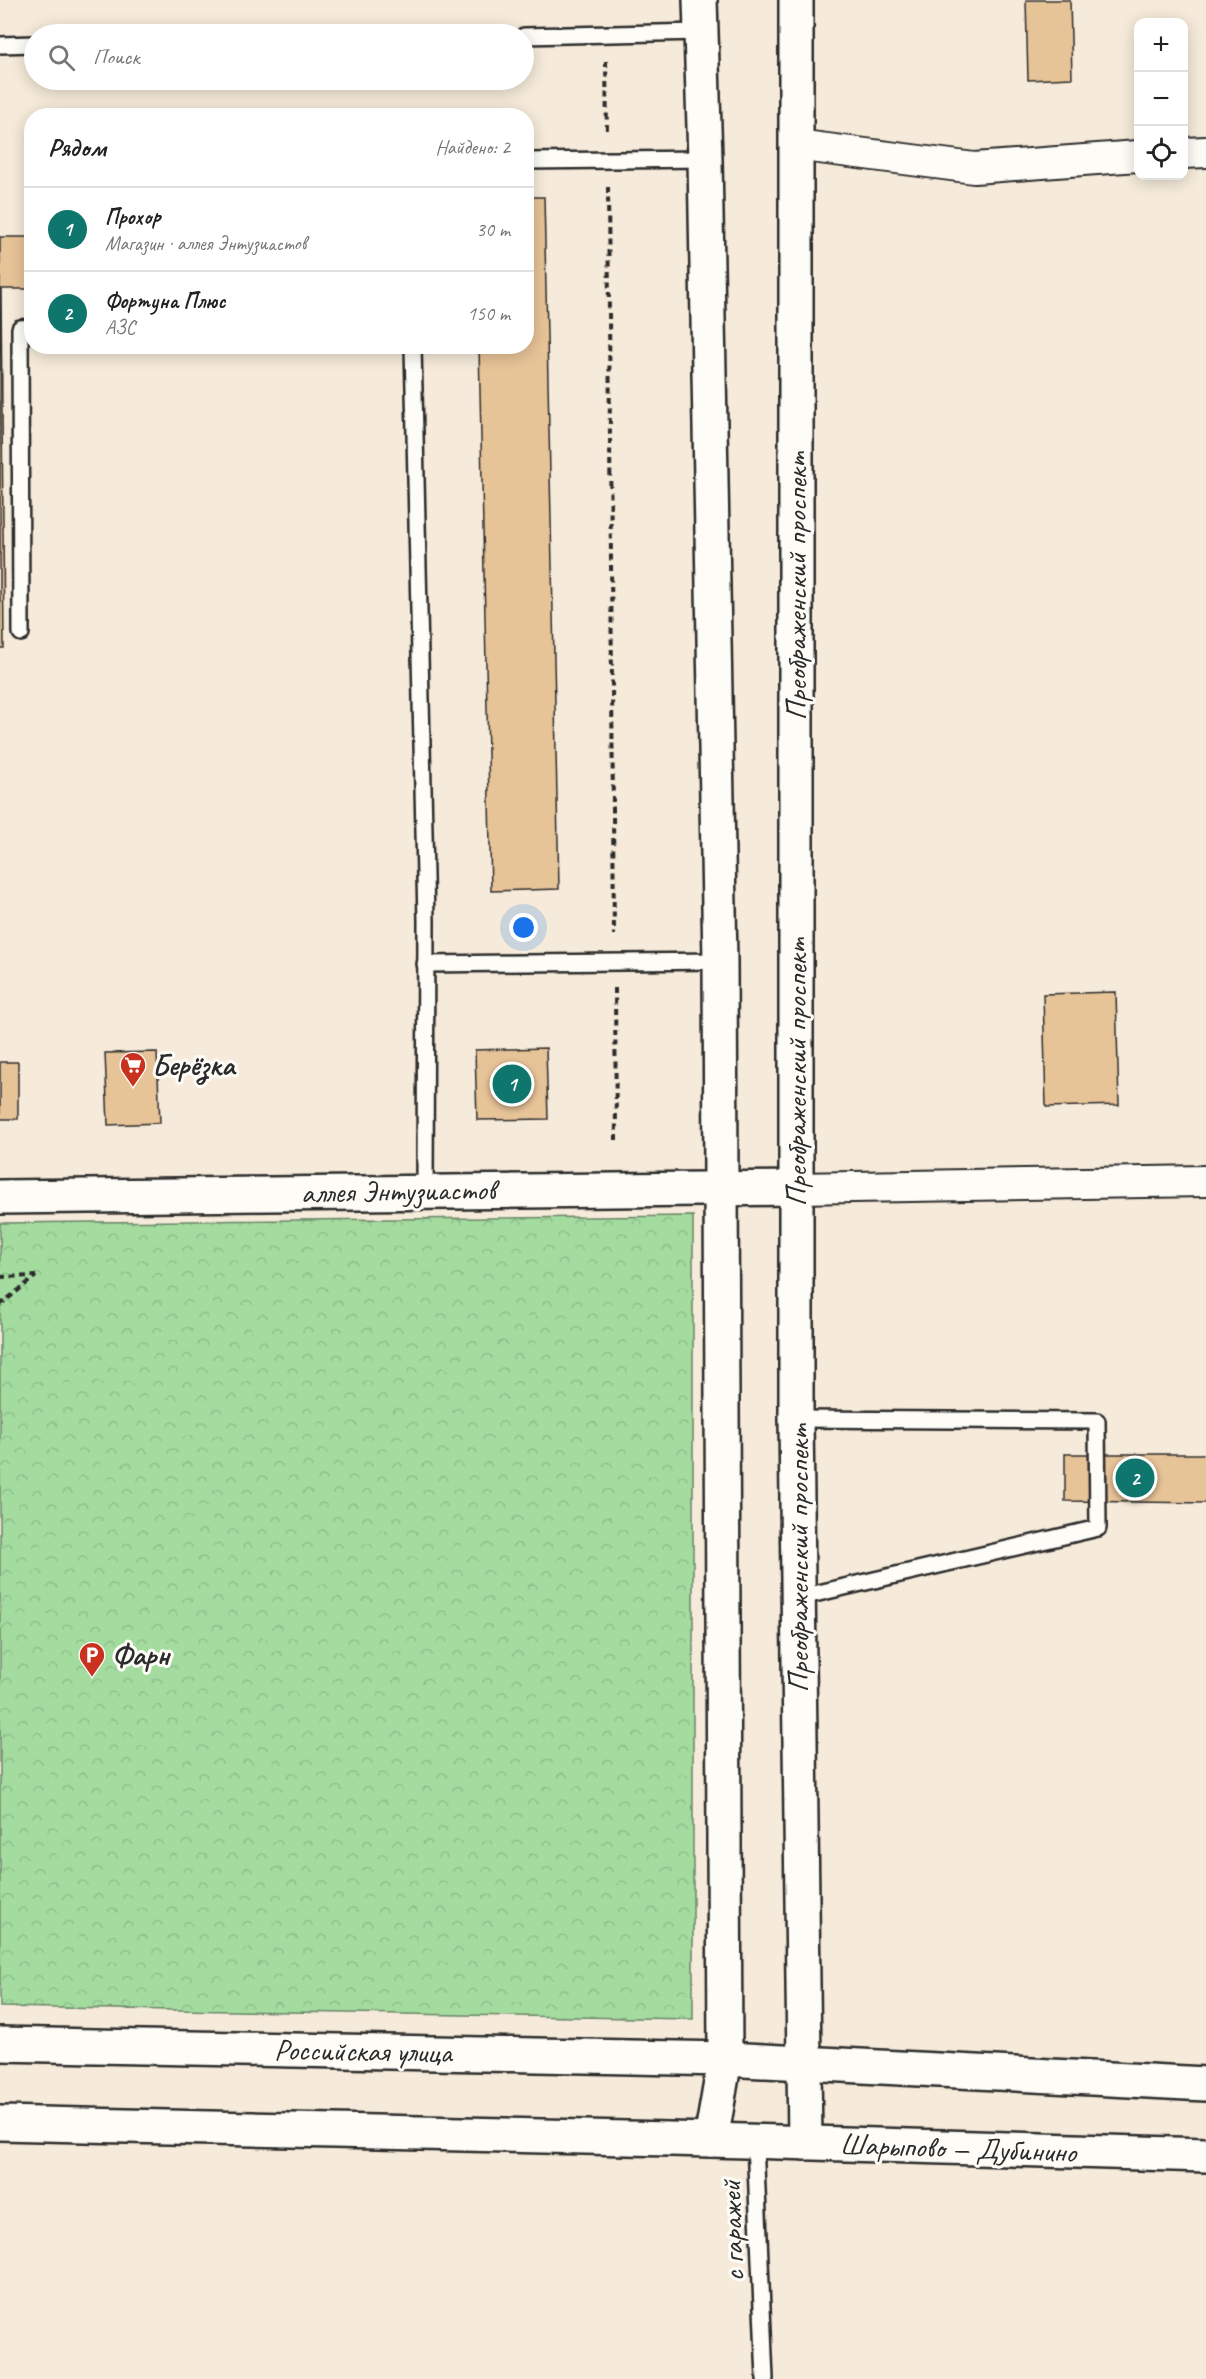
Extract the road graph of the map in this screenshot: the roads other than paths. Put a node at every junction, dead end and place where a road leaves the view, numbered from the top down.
1 (700, 0) edge
2 (796, 0) edge
3 (700, 33) junction
4 (534, 36) edge
5 (24, 44) edge
6 (0, 45) edge
7 (796, 145) junction
8 (1206, 152) edge
9 (1188, 153) edge
10 (1134, 156) edge
11 (705, 159) junction
12 (534, 161) edge
13 (24, 328) edge
14 (413, 354) edge
15 (21, 633) dead end
16 (720, 961) junction
17 (425, 964) junction
18 (1206, 1181) edge
19 (722, 1188) junction
20 (796, 1188) junction
21 (425, 1191) junction
22 (0, 1197) edge
23 (796, 1419) junction
24 (797, 1598) junction
25 (0, 2044) edge
26 (725, 2059) junction
27 (804, 2061) junction
28 (1206, 2084) edge
29 (0, 2123) edge
30 (711, 2140) junction
31 (755, 2142) junction
32 (805, 2143) junction
33 (1206, 2155) edge
34 (765, 2379) edge

1 - 3 street
2 - 7 street, Преображенский проспект
3 - 4 lane
3 - 11 street
5 - 6 lane
7 - 10 street
7 - 20 street, Преображенский проспект
8 - 9 street
11 - 12 lane
11 - 16 street
13 - 15 lane
14 - 17 lane
16 - 17 lane
16 - 19 street
17 - 21 lane
18 - 20 street
19 - 20 street, аллея Энтузиастов
19 - 21 street, аллея Энтузиастов
19 - 26 street
20 - 23 street, Преображенский проспект
21 - 22 street, аллея Энтузиастов
23 - 24 street, Преображенский проспект
23 - 24 lane
24 - 27 street, Преображенский проспект
25 - 26 street, Российская улица
26 - 27 street
26 - 30 street
27 - 28 street
27 - 32 street, Преображенский проспект
29 - 30 street
30 - 31 street, Шарыпово — Дубинино
31 - 32 street, Шарыпово — Дубинино
31 - 34 lane, с гаражей
32 - 33 street, Шарыпово — Дубинино

